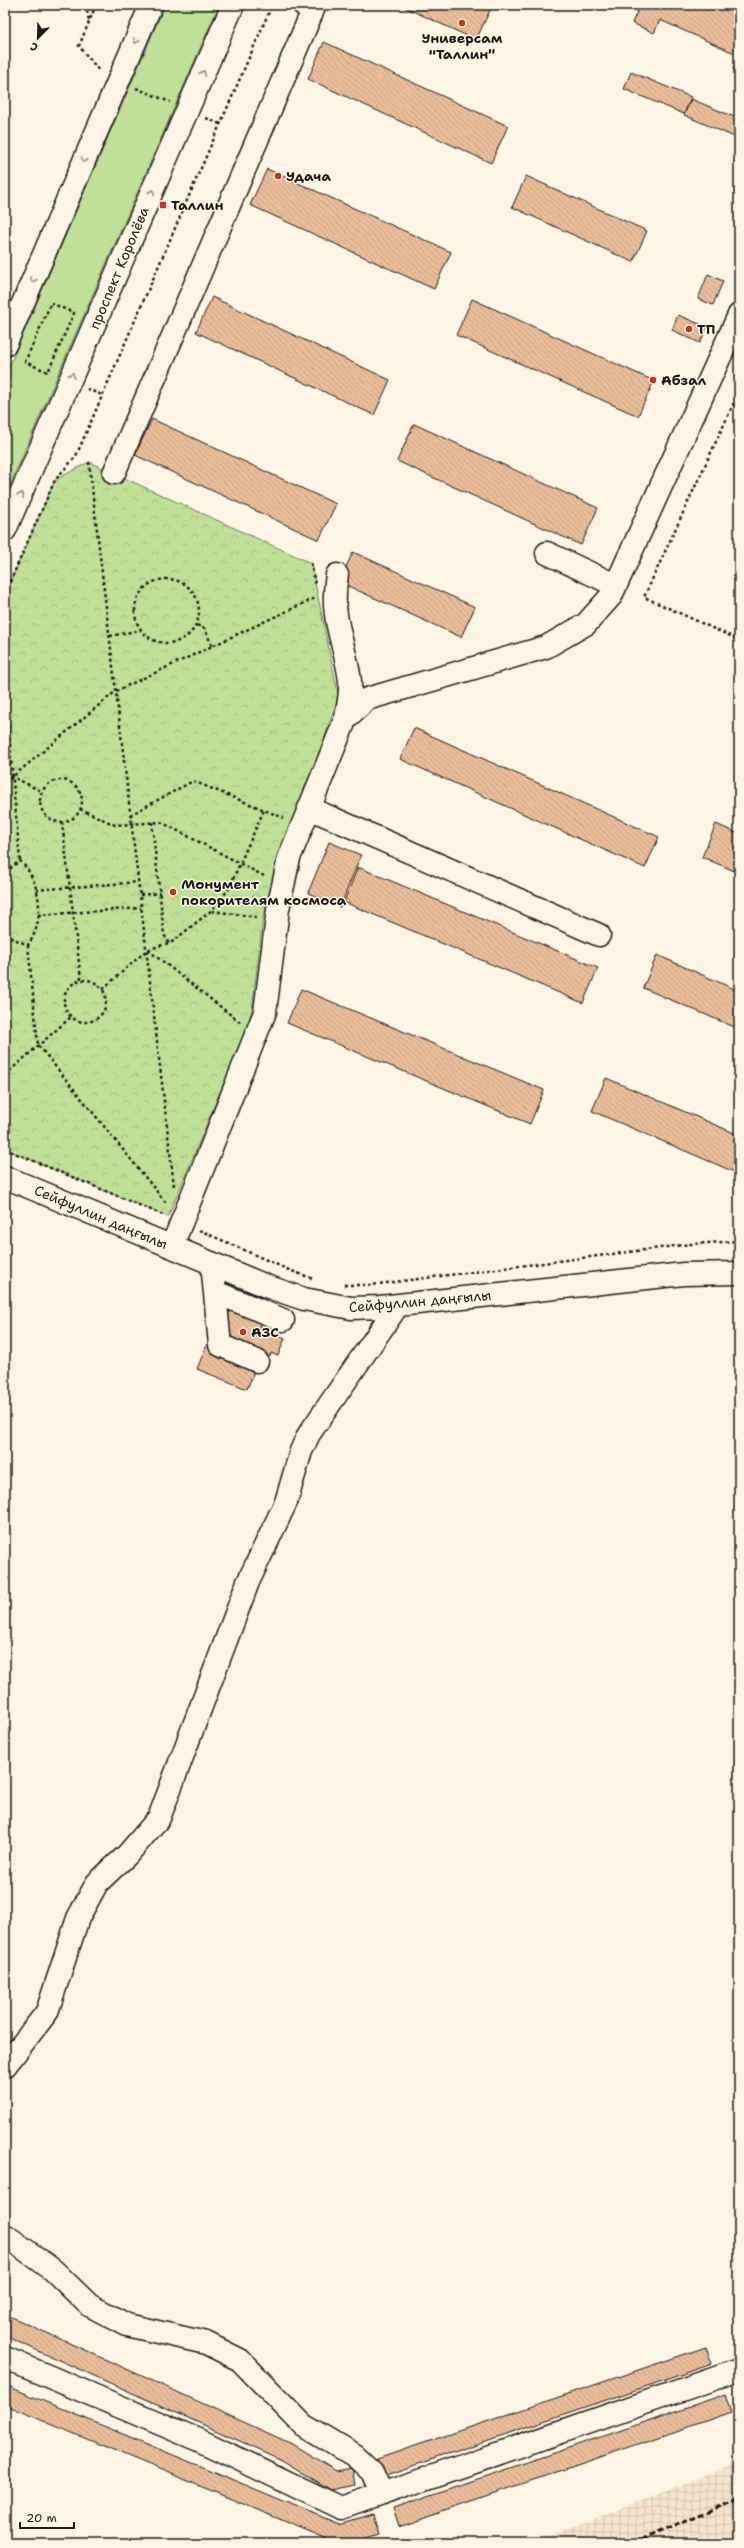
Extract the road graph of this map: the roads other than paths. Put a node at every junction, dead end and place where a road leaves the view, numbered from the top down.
1 (151, 5) edge
2 (233, 5) edge
3 (304, 5) edge
4 (739, 315) edge
5 (5, 345) edge
6 (114, 473) dead end
7 (5, 530) edge
8 (547, 553) dead end
9 (337, 575) dead end
10 (615, 585) junction
11 (346, 718) junction
12 (300, 812) junction
13 (600, 935) dead end
14 (5, 1177) edge
15 (172, 1246) junction
16 (212, 1263) junction
17 (739, 1273) edge
18 (215, 1292) junction
19 (304, 1299) junction
20 (398, 1305) junction
21 (257, 1361) dead end
22 (5, 2066) edge
23 (5, 2235) edge
24 (5, 2358) edge
25 (739, 2370) edge
26 (382, 2494) junction

1 -> 5 street
7 -> 2 street, проспект Королёва
3 - 6 street
4 - 10 street
8 - 10 street
9 - 11 street
10 - 11 street
11 - 12 street
12 - 13 street
12 - 15 street
14 - 15 street, Сейфуллин даңғылы
15 - 16 street, Сейфуллин даңғылы
16 - 18 street
16 - 19 street, Сейфуллин даңғылы
17 - 20 street, Сейфуллин даңғылы
18 - 19 street
18 - 21 street
19 - 20 street, Сейфуллин даңғылы
20 - 22 street
23 - 26 street
24 - 26 street
25 - 26 street

